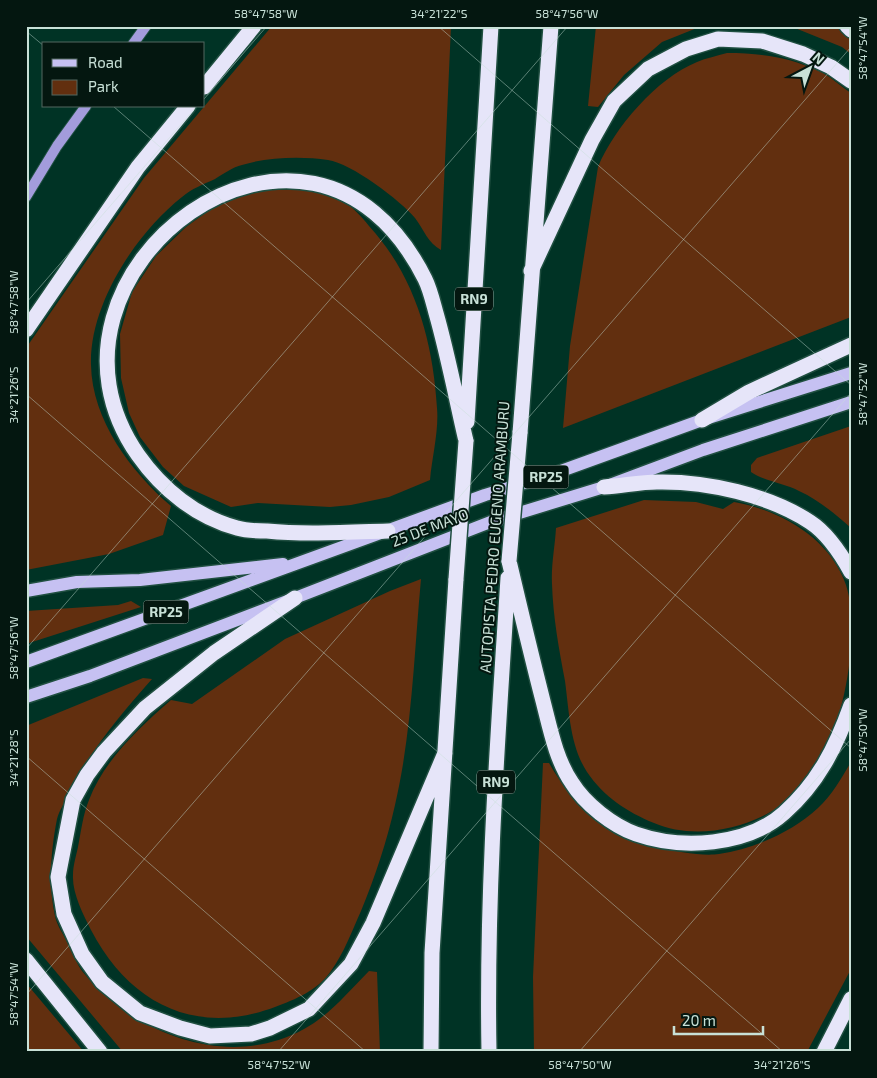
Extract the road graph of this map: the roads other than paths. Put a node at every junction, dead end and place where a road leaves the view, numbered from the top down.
1 (146, 26) edge
2 (254, 26) edge
3 (491, 26) edge
4 (551, 26) edge
5 (847, 26) edge
6 (851, 30) edge
7 (134, 42) edge
8 (851, 81) edge
9 (205, 86) edge
10 (85, 108) edge
11 (186, 108) edge
12 (26, 197) edge
13 (531, 271) junction
14 (26, 330) edge
15 (851, 345) edge
16 (851, 373) edge
17 (851, 402) edge
18 (702, 420) junction
19 (466, 441) junction
20 (604, 487) junction
21 (388, 531) junction
22 (306, 561) junction
23 (509, 561) junction
24 (851, 572) edge
25 (26, 591) edge
26 (295, 598) junction
27 (26, 662) edge
28 (26, 697) edge
29 (851, 705) edge
30 (444, 753) junction
31 (26, 960) edge
32 (851, 999) edge
33 (100, 1052) edge
34 (431, 1052) edge
35 (489, 1052) edge
36 (824, 1052) edge

1 - 7 street
2 - 9 highway
3 - 19 highway, RN9
4 - 13 highway, AUTOPISTA PEDRO EUGENIO ARAMBURU / RN9
5 - 6 highway
8 - 13 highway
10 - 12 street
11 - 14 highway
13 - 23 highway, AUTOPISTA PEDRO EUGENIO ARAMBURU / RN9, bridge
15 - 18 highway
16 - 18 main road, 25 DE MAYO / RP25
17 - 20 main road, 25 DE MAYO / RP25
18 - 21 main road, 25 DE MAYO / RP25
19 - 21 highway
19 - 30 highway, RN9, bridge
20 - 24 highway
20 - 26 main road, 25 DE MAYO / RP25
21 - 22 main road, 25 DE MAYO / RP25
22 - 25 main road
22 - 27 main road, 25 DE MAYO / RP25
23 - 29 highway
23 - 35 highway, AUTOPISTA PEDRO EUGENIO ARAMBURU / RN9
26 - 28 main road, 25 DE MAYO / RP25
26 - 30 highway
30 - 34 highway, RN9
31 - 33 highway
32 - 36 highway

